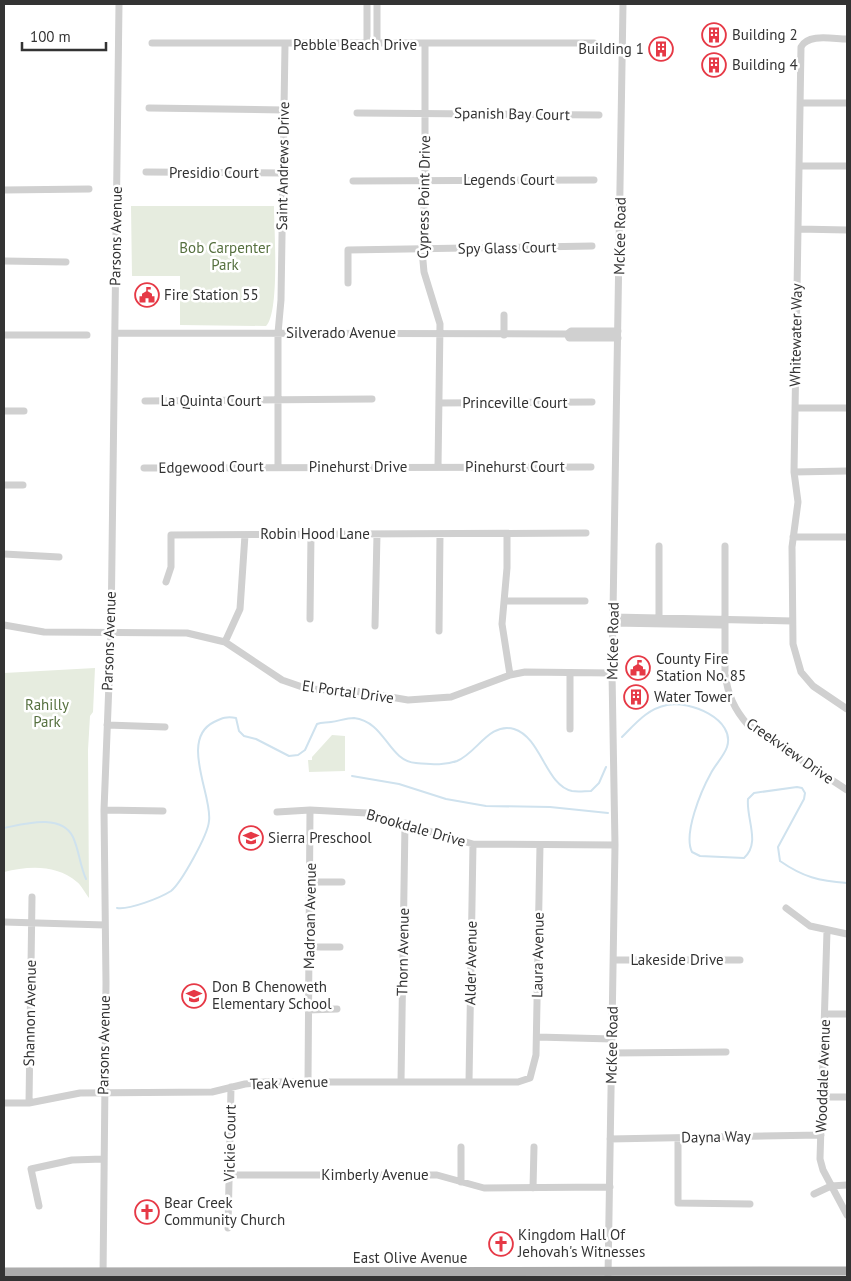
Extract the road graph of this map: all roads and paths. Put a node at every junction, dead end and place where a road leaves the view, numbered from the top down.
1 (119, 4) edge
2 (367, 4) edge
3 (377, 4) edge
4 (623, 4) edge
5 (847, 39) edge
6 (152, 44) dead end
7 (367, 44) junction
8 (377, 44) junction
9 (425, 44) junction
10 (594, 44) dead end
11 (285, 45) junction
12 (800, 103) junction
13 (847, 103) edge
14 (149, 108) dead end
15 (284, 110) junction
16 (357, 113) dead end
17 (425, 113) junction
18 (599, 115) dead end
19 (799, 166) junction
20 (847, 166) edge
21 (146, 172) dead end
22 (282, 173) junction
23 (425, 180) junction
24 (594, 180) dead end
25 (353, 181) dead end
26 (89, 189) dead end
27 (4, 190) edge
28 (798, 229) junction
29 (847, 230) edge
30 (592, 246) dead end
31 (422, 250) junction
32 (4, 261) edge
33 (66, 262) dead end
34 (348, 283) dead end
35 (504, 316) dead end
36 (278, 332) junction
37 (115, 333) junction
38 (440, 333) junction
39 (618, 334) junction
40 (4, 335) edge
41 (88, 335) dead end
42 (504, 335) junction
43 (372, 398) dead end
44 (145, 401) dead end
45 (277, 401) junction
46 (592, 402) dead end
47 (439, 403) junction
48 (795, 408) junction
49 (847, 408) edge
50 (4, 411) edge
51 (24, 411) dead end
52 (278, 467) junction
53 (438, 467) junction
54 (591, 467) dead end
55 (144, 468) dead end
56 (847, 471) edge
57 (794, 472) junction
58 (4, 485) edge
59 (23, 485) dead end
60 (586, 533) dead end
61 (245, 534) junction
62 (311, 534) junction
63 (377, 534) junction
64 (440, 534) junction
65 (507, 534) junction
66 (793, 537) junction
67 (847, 537) edge
68 (660, 546) dead end
69 (725, 546) dead end
70 (4, 554) edge
71 (59, 558) dead end
72 (166, 582) dead end
73 (504, 601) junction
74 (585, 601) dead end
75 (310, 619) dead end
76 (613, 620) junction
77 (659, 620) junction
78 (726, 621) junction
79 (792, 621) junction
80 (4, 624) edge
81 (375, 626) dead end
82 (440, 631) dead end
83 (111, 632) junction
84 (225, 642) junction
85 (570, 673) junction
86 (612, 673) junction
87 (510, 675) junction
88 (847, 709) edge
89 (107, 725) junction
90 (165, 726) dead end
91 (570, 729) dead end
92 (847, 790) edge
93 (104, 810) junction
94 (310, 810) junction
95 (163, 811) dead end
96 (277, 812) dead end
97 (405, 823) junction
98 (473, 844) junction
99 (540, 845) junction
100 (615, 845) junction
101 (311, 882) junction
102 (342, 882) dead end
103 (32, 897) dead end
104 (786, 908) dead end
105 (4, 922) edge
106 (32, 923) junction
107 (105, 925) junction
108 (827, 931) junction
109 (847, 934) edge
110 (310, 947) junction
111 (340, 947) dead end
112 (614, 960) junction
113 (740, 960) dead end
114 (336, 1009) dead end
115 (308, 1010) junction
116 (825, 1014) junction
117 (847, 1014) edge
118 (537, 1037) junction
119 (612, 1039) junction
120 (726, 1052) dead end
121 (612, 1053) junction
122 (536, 1064) joint
123 (308, 1082) junction
124 (401, 1082) junction
125 (469, 1082) junction
126 (231, 1087) junction
127 (103, 1092) junction
128 (822, 1097) junction
129 (847, 1097) edge
130 (4, 1103) edge
131 (29, 1104) junction
132 (821, 1135) junction
133 (678, 1138) junction
134 (610, 1139) junction
135 (461, 1147) dead end
136 (534, 1147) dead end
137 (103, 1159) junction
138 (229, 1175) junction
139 (461, 1182) junction
140 (847, 1185) edge
141 (610, 1186) junction
142 (831, 1186) junction
143 (533, 1188) junction
144 (814, 1194) dead end
145 (750, 1204) dead end
146 (38, 1206) dead end
147 (847, 1215) edge
148 (228, 1228) dead end
149 (847, 1271) edge
150 (4, 1272) edge
151 (471, 1274) edge
152 (608, 1274) edge
153 (103, 1275) edge
154 (351, 1275) edge

1 - 37 street, Parsons Avenue
2 - 7 street
3 - 8 street
4 - 39 street, McKee Road
5 - 12 street, Whitewater Way
6 - 11 street, Pebble Beach Drive
7 - 8 street, Pebble Beach Drive
7 - 11 street, Pebble Beach Drive
8 - 9 street, Pebble Beach Drive
9 - 10 street, Pebble Beach Drive
9 - 17 street, Cypress Point Drive
11 - 15 street, Saint Andrews Drive
12 - 13 street
12 - 19 street, Whitewater Way
14 - 15 street
15 - 22 street, Saint Andrews Drive
16 - 17 street, Spanish Bay Court
17 - 18 street, Spanish Bay Court
17 - 23 street, Cypress Point Drive
19 - 20 street
19 - 28 street, Whitewater Way
21 - 22 street, Presidio Court
22 - 36 street, Saint Andrews Drive
23 - 24 street, Legends Court
23 - 25 street, Legends Court
23 - 31 street, Cypress Point Drive
26 - 27 street
28 - 29 street
28 - 48 street, Whitewater Way
30 - 31 street, Spy Glass Court
31 - 34 street, Spy Glass Court
31 - 38 street, Cypress Point Drive
32 - 33 street
35 - 42 street
36 - 37 street, Silverado Avenue
36 - 38 street, Silverado Avenue
36 - 45 street, Saint Andrews Drive
37 - 83 street, Parsons Avenue
38 - 42 street, Silverado Avenue
38 - 47 street, Cypress Point Drive
39 - 42 street, Silverado Avenue
39 - 76 street, McKee Road
40 - 41 street
43 - 45 street, La Quinta Court
44 - 45 street, La Quinta Court
45 - 52 street, Saint Andrews Drive
46 - 47 street, Princeville Court
47 - 53 street, Cypress Point Drive
48 - 49 street
48 - 57 street, Whitewater Way
50 - 51 street
52 - 53 street, Pinehurst Drive
52 - 55 street, Edgewood Court
53 - 54 street, Pinehurst Court
56 - 57 street
57 - 66 street, Whitewater Way
58 - 59 street
60 - 65 street, Robin Hood Lane
61 - 62 street, Robin Hood Lane
61 - 72 street, Robin Hood Lane
61 - 84 street
62 - 63 street, Robin Hood Lane
62 - 75 street
63 - 64 street, Robin Hood Lane
63 - 81 street
64 - 65 street, Robin Hood Lane
64 - 82 street
65 - 73 street
66 - 67 street
66 - 79 street, Whitewater Way
68 - 77 street
69 - 78 street, Creekview Drive
70 - 71 street
73 - 74 street
73 - 87 street
76 - 77 street
76 - 86 street, McKee Road
77 - 78 street
78 - 79 street
78 - 92 street, Creekview Drive
79 - 88 street, Whitewater Way
80 - 83 street, El Portal Drive
83 - 84 street, El Portal Drive
83 - 89 street, Parsons Avenue
84 - 87 street, El Portal Drive
85 - 86 street, El Portal Drive
85 - 87 street, El Portal Drive
85 - 91 street
86 - 100 street, McKee Road
89 - 90 street
89 - 93 street, Parsons Avenue
93 - 95 street
93 - 107 street, Parsons Avenue
94 - 96 street, Brookdale Drive
94 - 97 street, Brookdale Drive
94 - 101 street, Madroan Avenue
97 - 98 street, Brookdale Drive
97 - 124 street, Thorn Avenue
98 - 99 street, Brookdale Drive
98 - 125 street, Alder Avenue
99 - 100 street, Brookdale Drive
99 - 118 street, Laura Avenue
100 - 112 street, McKee Road
101 - 102 street
101 - 110 street, Madroan Avenue
103 - 106 street, Shannon Avenue
104 - 108 street
105 - 106 street
106 - 107 street
106 - 131 street, Shannon Avenue
107 - 127 street, Parsons Avenue
108 - 109 street
108 - 116 street, Wooddale Avenue
110 - 111 street
110 - 115 street, Madroan Avenue
112 - 113 street, Lakeside Drive
112 - 119 street, McKee Road
114 - 115 street
115 - 123 street, Madroan Avenue
116 - 117 street
116 - 128 street, Wooddale Avenue
118 - 119 street
118 - 122 street, Laura Avenue
119 - 121 street, McKee Road
120 - 121 street
121 - 134 street, McKee Road
122 - 125 street, Teak Avenue
123 - 124 street, Teak Avenue
123 - 126 street, Teak Avenue
124 - 125 street, Teak Avenue
126 - 127 street, Teak Avenue
126 - 138 street, Vickie Court
127 - 131 street, Teak Avenue
127 - 137 street, Parsons Avenue
128 - 129 street
128 - 132 street, Wooddale Avenue
130 - 131 street, Teak Avenue
132 - 133 street, Dayna Way
132 - 142 street, Wooddale Avenue
133 - 134 street, Dayna Way
133 - 145 street
134 - 141 street, McKee Road
135 - 139 street
136 - 143 street
137 - 146 street
137 - 153 street, Parsons Avenue
138 - 139 street, Kimberly Avenue
138 - 148 street, Vickie Court
139 - 143 street, Kimberly Avenue
140 - 142 street
141 - 143 street, Kimberly Avenue
141 - 152 street, McKee Road
142 - 144 street
142 - 147 street, Wooddale Avenue
149 - 152 main road, East Olive Avenue
150 - 153 main road, East Olive Avenue
151 - 152 main road, East Olive Avenue
151 - 154 main road, East Olive Avenue
153 - 154 main road, East Olive Avenue

